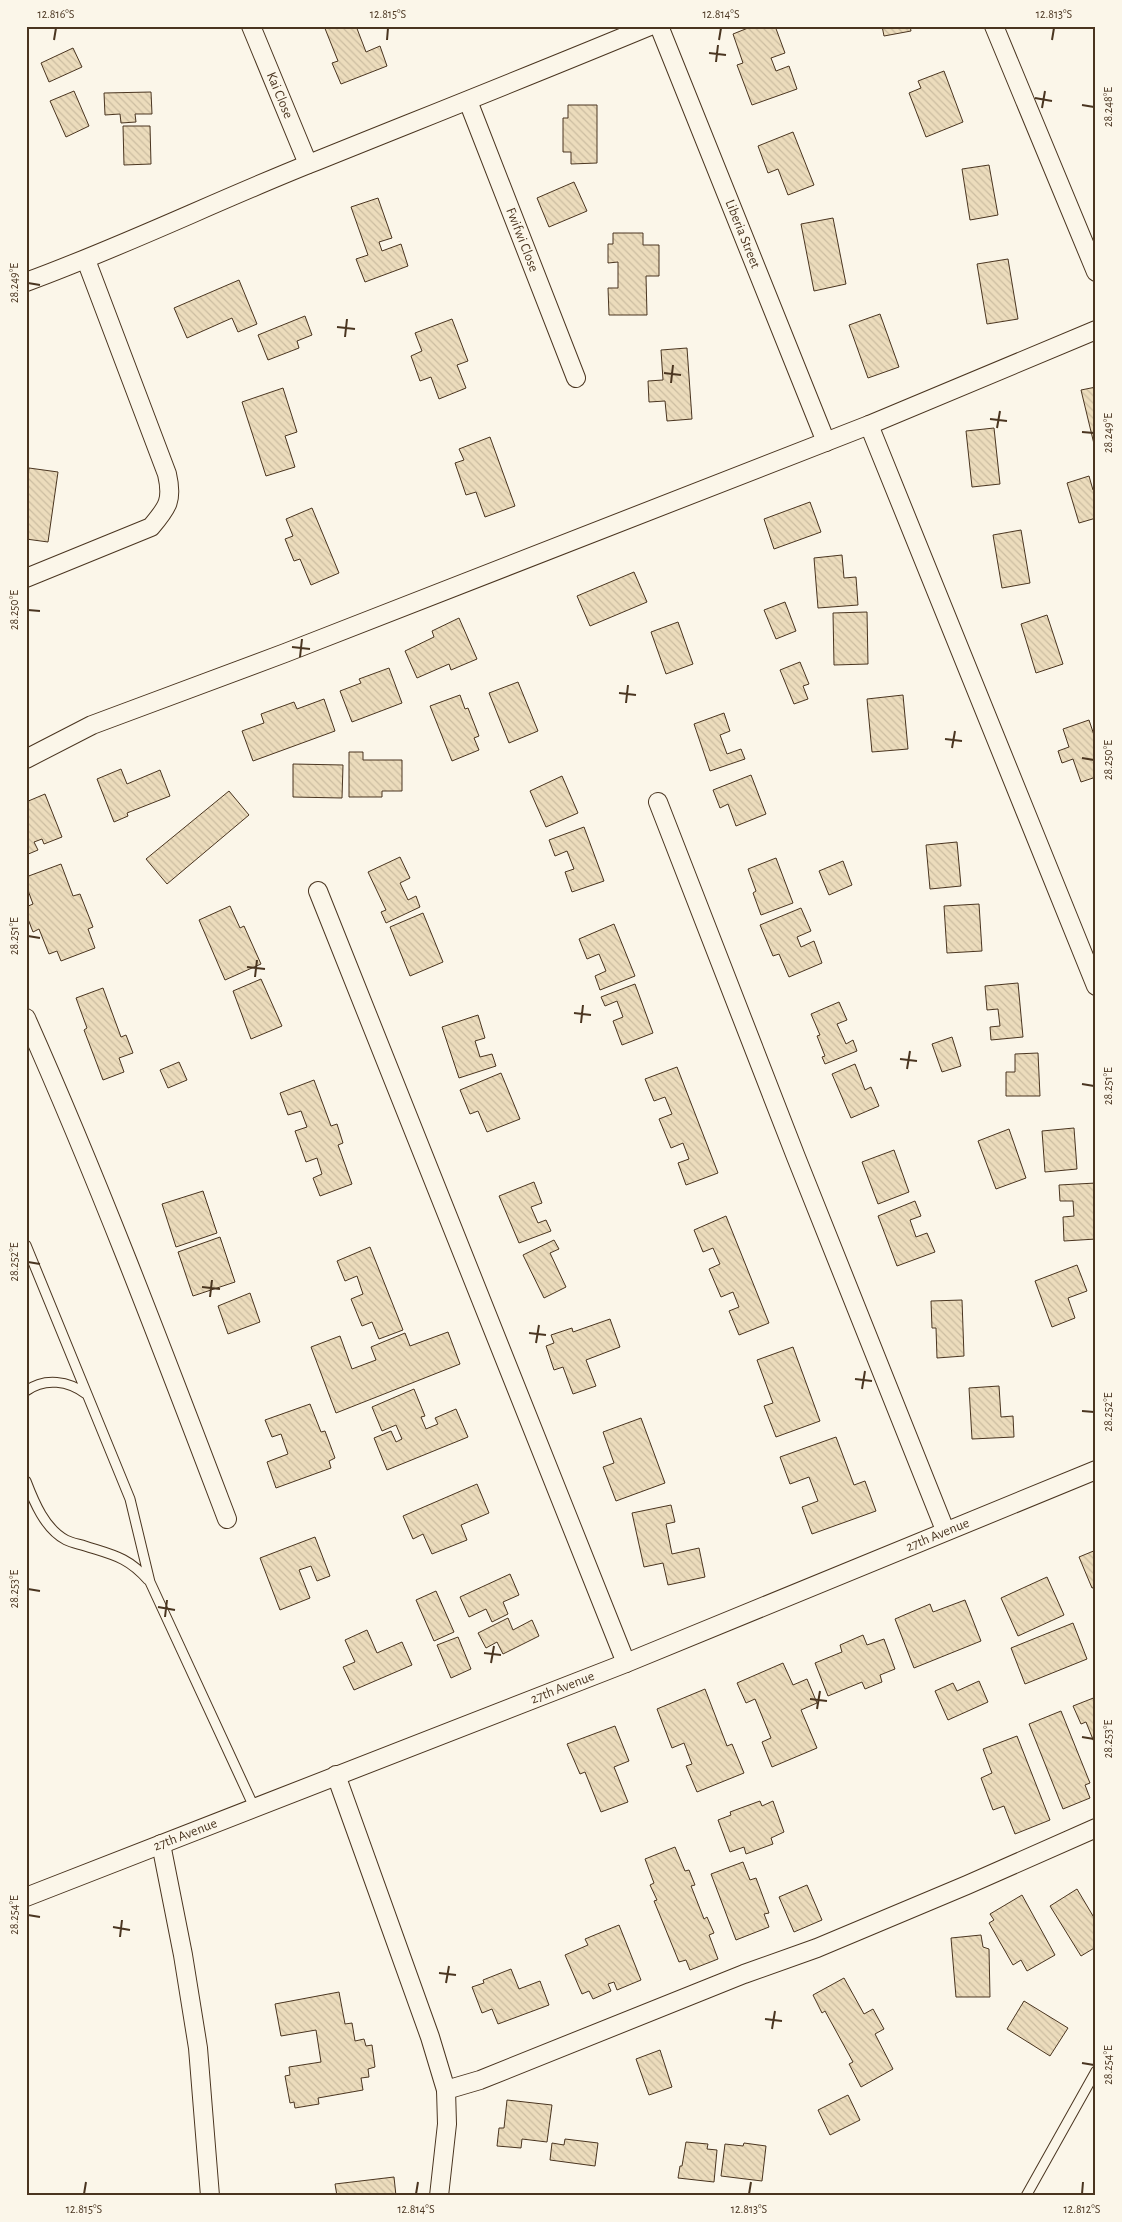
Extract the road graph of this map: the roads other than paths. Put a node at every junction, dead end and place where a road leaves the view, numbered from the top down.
1 (250, 26) edge
2 (650, 26) edge
3 (658, 26) edge
4 (994, 26) edge
5 (468, 101) junction
6 (308, 164) junction
7 (86, 260) junction
8 (1096, 272) edge
9 (26, 282) edge
10 (1096, 330) edge
11 (576, 378) dead end
12 (869, 425) junction
13 (826, 442) junction
14 (26, 578) edge
15 (26, 759) edge
16 (658, 802) dead end
17 (318, 891) dead end
18 (1096, 986) edge
19 (26, 1018) edge
20 (26, 1245) edge
21 (26, 1391) edge
22 (87, 1395) junction
23 (1096, 1470) edge
24 (26, 1481) edge
25 (227, 1519) dead end
26 (945, 1530) junction
27 (150, 1582) junction
28 (626, 1662) junction
29 (336, 1776) junction
30 (254, 1807) junction
31 (1096, 1828) edge
32 (161, 1844) junction
33 (26, 1897) edge
34 (1096, 2071) edge
35 (446, 2090) junction
36 (210, 2196) edge
37 (439, 2196) edge
38 (1026, 2196) edge

1 - 6 street, Kai Close
2 - 5 street
3 - 13 street, Liberia Street
4 - 8 street
5 - 6 street
5 - 11 street, Fwifwi Close
6 - 7 street
7 - 9 street
7 - 14 street
10 - 12 street
12 - 13 street
12 - 18 street
13 - 15 street
16 - 26 street
17 - 28 street
19 - 25 street
20 - 22 lane
21 - 22 lane
22 - 27 lane
23 - 26 street, 27th Avenue
24 - 27 lane
26 - 28 street, 27th Avenue
27 - 30 lane
28 - 29 street, 27th Avenue
29 - 30 street, 27th Avenue
29 - 35 street
30 - 32 street, 27th Avenue
31 - 35 street
32 - 33 street, 27th Avenue
32 - 36 street
34 - 38 lane
35 - 37 street

